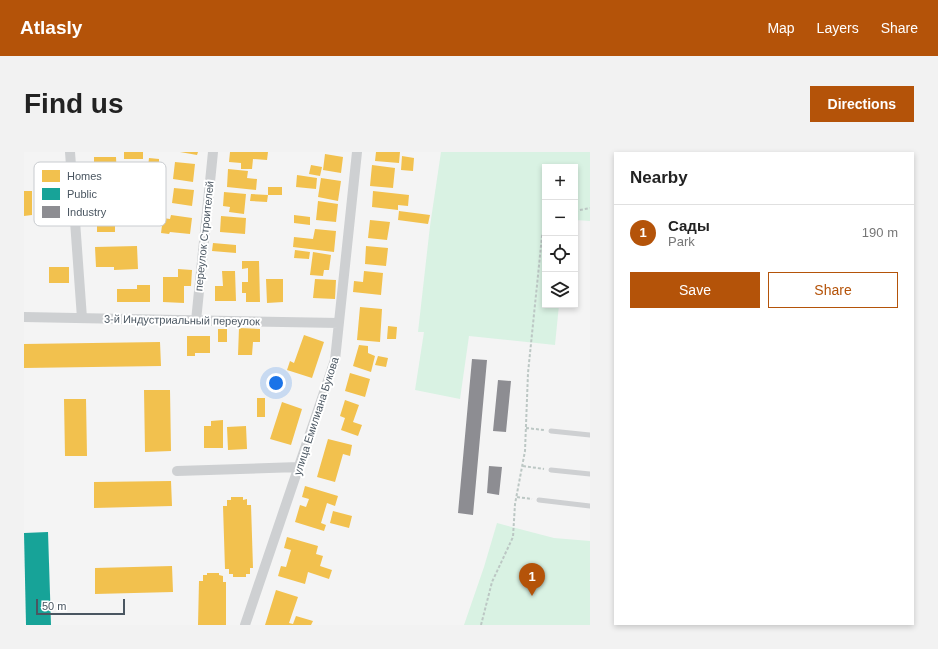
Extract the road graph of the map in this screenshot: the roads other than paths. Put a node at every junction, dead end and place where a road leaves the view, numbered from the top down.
1 (70, 152) edge
2 (213, 152) edge
3 (357, 152) edge
4 (71, 162) edge
5 (75, 226) edge
6 (24, 317) edge
7 (82, 318) junction
8 (196, 321) junction
9 (339, 323) junction
10 (551, 431) road end
11 (590, 435) edge
12 (299, 467) junction
13 (551, 470) road end
14 (177, 471) dead end
15 (590, 474) edge
16 (539, 500) road end
17 (590, 506) edge
18 (245, 625) edge

1 - 4 street
2 - 8 street, переулок Строителей
3 - 9 street, улица Емилиана Букова
5 - 7 street
6 - 7 street, 3-й Индустриальный переулок
7 - 8 street, 3-й Индустриальный переулок
8 - 9 street, 3-й Индустриальный переулок
9 - 12 street, улица Емилиана Букова
10 - 11 lane
12 - 14 street
12 - 18 street, улица Емилиана Букова
13 - 15 lane
16 - 17 lane

